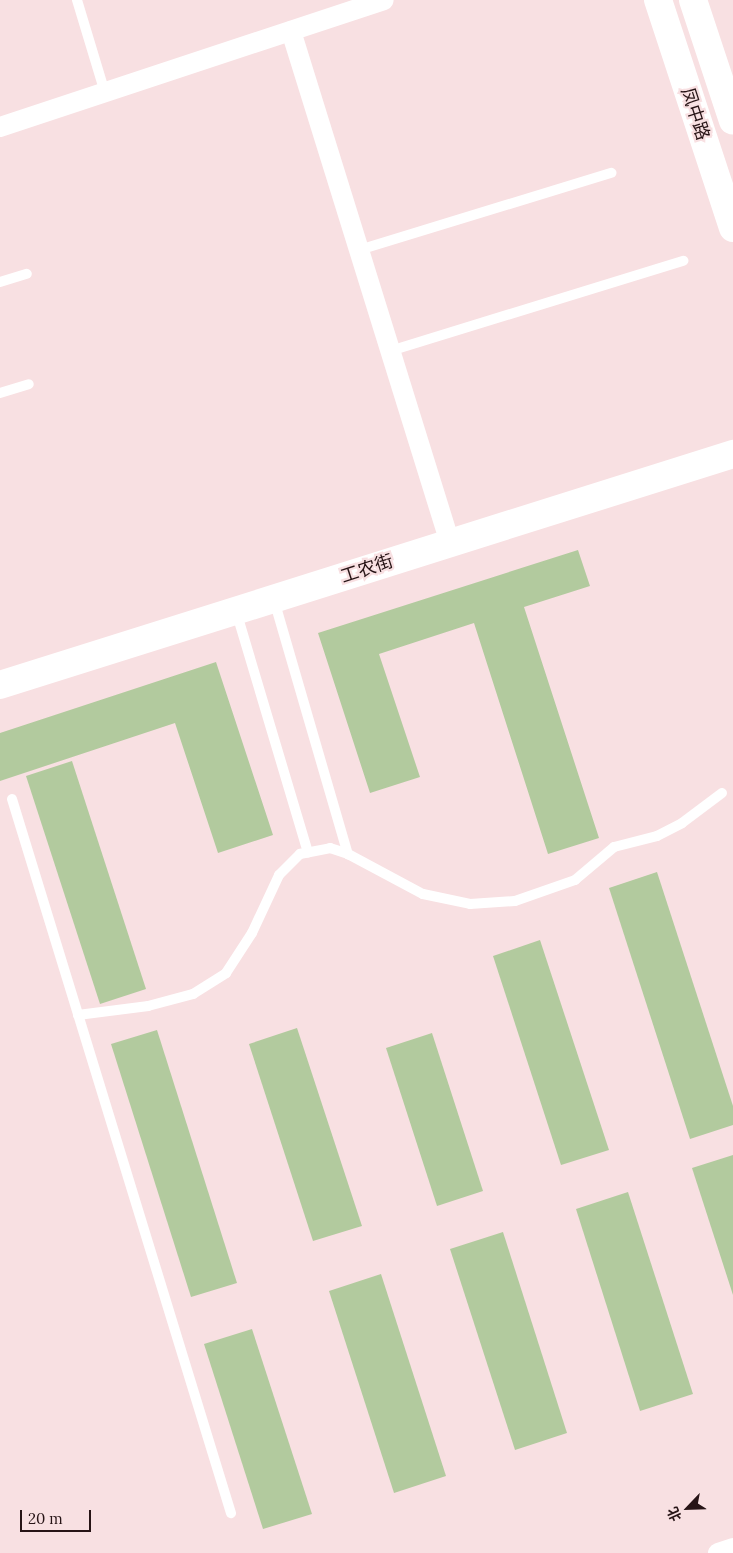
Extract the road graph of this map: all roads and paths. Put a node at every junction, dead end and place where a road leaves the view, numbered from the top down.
1 (77, 0) edge
2 (384, 0) edge
3 (658, 0) edge
4 (693, 0) edge
5 (291, 31) junction
6 (104, 93) junction
7 (733, 121) edge
8 (0, 127) edge
9 (611, 173) dead end
10 (733, 228) edge
11 (359, 250) junction
12 (683, 261) dead end
13 (27, 274) dead end
14 (0, 282) edge
15 (390, 351) junction
16 (28, 384) dead end
17 (0, 393) edge
18 (733, 454) edge
19 (450, 543) junction
20 (273, 599) junction
21 (235, 610) junction
22 (0, 684) edge
23 (722, 793) dead end
24 (12, 799) dead end
25 (308, 852) junction
26 (348, 854) junction
27 (78, 1014) junction
28 (231, 1513) dead end
29 (733, 1548) edge
30 (718, 1553) edge

1 - 6 lane
2 - 5 street
3 - 10 street, 凤中路
4 - 7 street, 凤中路
5 - 6 street
5 - 11 street
6 - 8 street
9 - 11 lane
11 - 15 street
12 - 15 lane
13 - 14 lane
15 - 19 street
16 - 17 lane
18 - 19 street, 工农街
19 - 20 street, 工农街
20 - 21 street, 工农街
20 - 26 lane
21 - 22 street, 工农街
21 - 25 lane
23 - 26 lane
24 - 27 lane
25 - 26 lane
25 - 27 lane
27 - 28 lane
29 - 30 street

